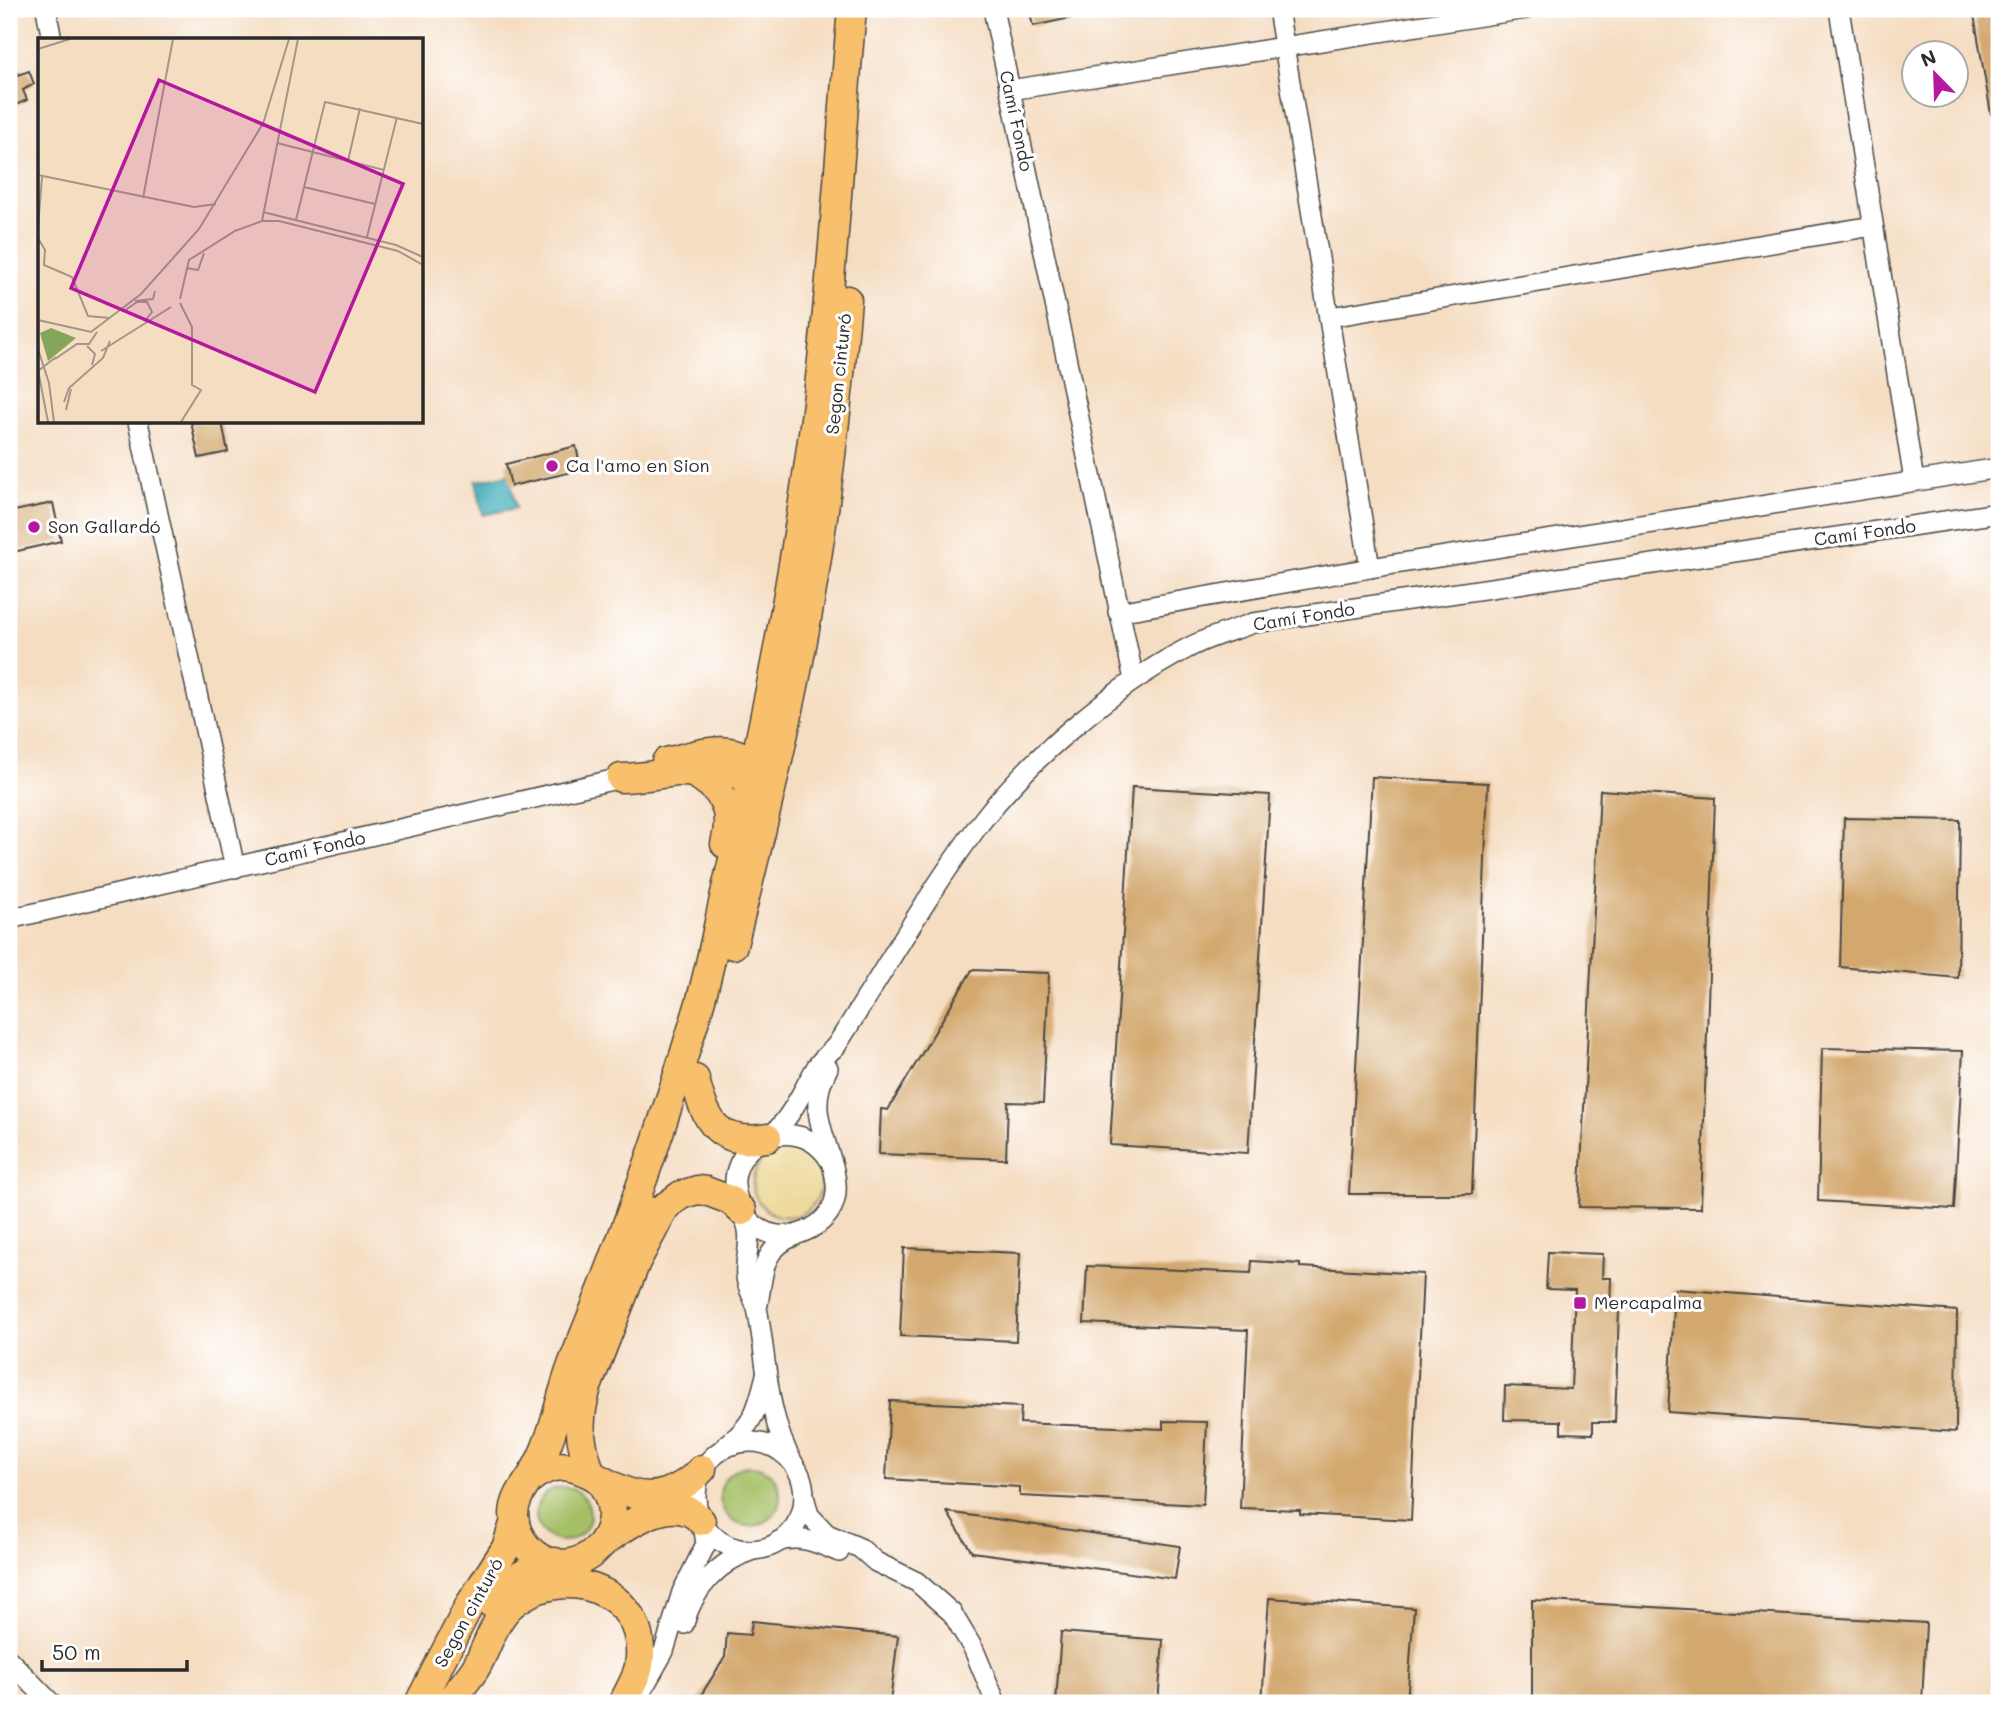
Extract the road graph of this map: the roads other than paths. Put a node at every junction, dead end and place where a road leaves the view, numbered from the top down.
1 (46, 9) edge
2 (852, 9) edge
3 (993, 9) edge
4 (1278, 9) edge
5 (1527, 9) edge
6 (1839, 9) edge
7 (52, 38) edge
8 (1286, 47) junction
9 (1010, 90) junction
10 (1874, 226) junction
11 (1330, 317) junction
12 (836, 411) junction
13 (138, 424) edge
14 (1999, 468) edge
15 (1914, 481) junction
16 (1999, 513) edge
17 (1370, 568) junction
18 (1118, 612) junction
19 (1134, 680) junction
20 (772, 684) junction
21 (698, 762) junction
22 (754, 768) junction
23 (621, 778) joint
24 (235, 868) junction
25 (9, 919) edge
26 (718, 967) junction
27 (836, 1046) junction
28 (695, 1079) junction
29 (767, 1138) junction
30 (833, 1166) junction
31 (742, 1211) junction
32 (797, 1234) junction
33 (636, 1262) junction
34 (758, 1309) junction
35 (767, 1371) junction
36 (711, 1459) junction
37 (793, 1463) junction
38 (595, 1476) junction
39 (530, 1479) junction
40 (804, 1496) junction
41 (515, 1521) junction
42 (702, 1523) junction
43 (779, 1541) junction
44 (604, 1542) junction
45 (754, 1550) junction
46 (555, 1562) junction
47 (876, 1562) junction
48 (9, 1660) edge
49 (51, 1703) edge
50 (419, 1703) edge
51 (442, 1703) edge
52 (448, 1703) edge
53 (623, 1703) edge
54 (633, 1703) edge
55 (646, 1703) edge
56 (996, 1703) edge

1 - 7 street
2 - 12 highway, Segon cinturó
2 - 20 highway, Segon cinturó
3 - 9 street, Camí Fondo
4 - 8 street
5 - 8 street
6 - 10 street
8 - 9 street
8 - 11 street
9 - 18 street, Camí Fondo
10 - 11 street
10 - 15 street
11 - 17 street
12 - 22 highway
12 - 26 highway, Segon cinturó
13 - 24 street
14 - 15 street
15 - 17 street
16 - 19 street, Camí Fondo
17 - 18 street
18 - 19 street, Camí Fondo
19 - 27 street
20 - 21 highway
20 - 22 highway, Segon cinturó
21 - 22 highway
21 - 23 highway
21 - 26 highway
22 - 26 highway, Segon cinturó
22 - 26 highway
23 - 24 street, Camí Fondo
24 - 25 street, Camí Fondo
26 - 28 highway
26 - 39 highway
27 - 29 street
27 - 30 street
28 - 29 highway
28 - 33 highway
29 - 30 street
29 - 31 street
30 - 32 street
31 - 32 street
31 - 33 highway
31 - 34 street
32 - 34 street
33 - 38 highway
34 - 35 street
35 - 36 street
35 - 37 street
36 - 37 street
36 - 38 highway
36 - 42 street
37 - 40 street
38 - 39 highway
38 - 44 highway
39 - 41 highway
40 - 43 street
40 - 47 street
41 - 46 highway
41 - 50 highway, Segon cinturó
42 - 44 highway
42 - 45 street
42 - 54 street
43 - 45 street
43 - 47 street
44 - 46 highway
45 - 55 street
46 - 51 highway
47 - 56 street
48 - 49 street
52 - 53 highway

